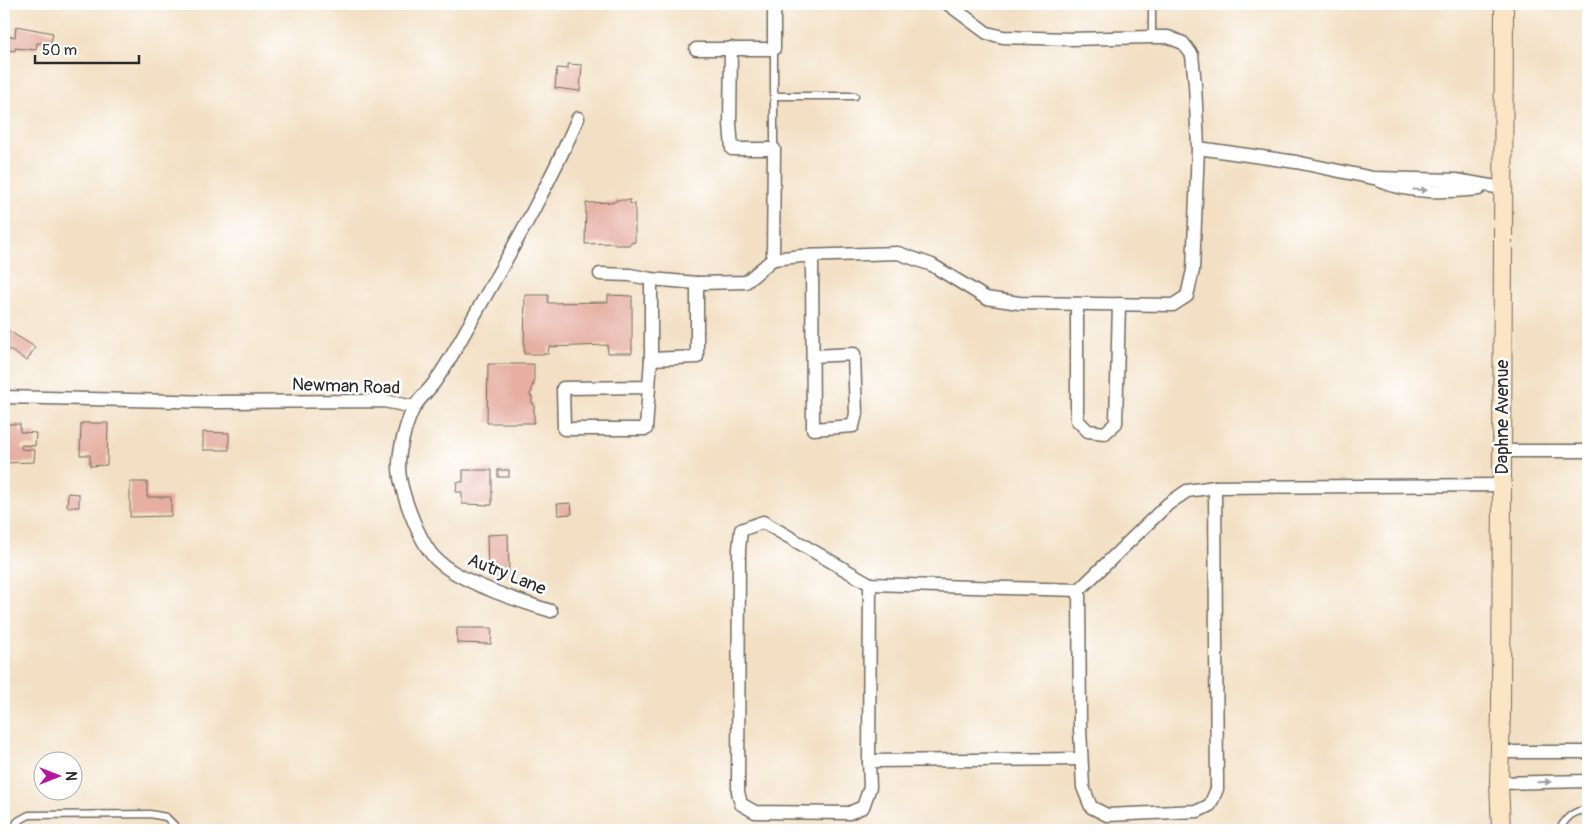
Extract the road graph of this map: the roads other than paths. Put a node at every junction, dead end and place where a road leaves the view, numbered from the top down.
1 (778, 4) edge
2 (948, 4) edge
3 (1152, 4) edge
4 (1504, 4) edge
5 (1152, 37) junction
6 (731, 48) junction
7 (696, 49) dead end
8 (774, 49) junction
9 (774, 96) junction
10 (854, 96) dead end
11 (578, 118) dead end
12 (1198, 148) junction
13 (774, 149) junction
14 (1502, 188) junction
15 (812, 256) junction
16 (773, 259) junction
17 (600, 274) dead end
18 (652, 279) junction
19 (697, 282) junction
20 (1077, 304) junction
21 (1119, 304) junction
22 (813, 356) junction
23 (650, 359) junction
24 (648, 387) junction
25 (4, 397) edge
26 (414, 407) junction
27 (1502, 451) junction
28 (1588, 451) edge
29 (1502, 485) junction
30 (1215, 487) junction
31 (870, 584) junction
32 (1079, 590) junction
33 (551, 611) dead end
34 (1500, 752) junction
35 (1588, 752) edge
36 (1081, 759) junction
37 (869, 760) junction
38 (1588, 781) edge
39 (1499, 783) junction
40 (1588, 810) edge
41 (12, 830) edge
42 (179, 830) edge
43 (1501, 830) edge
44 (1559, 830) edge

1 - 8 street
2 - 5 street
3 - 5 lane
4 - 14 street, Daphne Avenue
5 - 12 street
6 - 7 street
6 - 8 street
6 - 13 street
8 - 9 lane
9 - 10 lane
9 - 13 lane
11 - 26 street, Newman Road
12 - 14 street
12 - 21 street
13 - 16 street
14 - 27 street, Daphne Avenue
15 - 16 street
15 - 20 street
15 - 22 street
16 - 19 street
17 - 18 street
18 - 19 street
18 - 23 street
19 - 23 street
20 - 21 street
20 - 21 street
22 - 22 street
23 - 24 street
24 - 24 street
25 - 26 street, Newman Road
26 - 33 street, Autry Lane
27 - 28 street
27 - 29 street, Daphne Avenue
29 - 30 street
29 - 34 street, Daphne Avenue
30 - 32 street
30 - 36 street
31 - 32 street
31 - 37 street
31 - 37 street
32 - 36 street
34 - 35 street
34 - 39 street, Daphne Avenue
36 - 37 street
39 -> 38 street
39 - 43 street, Daphne Avenue
40 - 44 lane
41 - 42 lane

